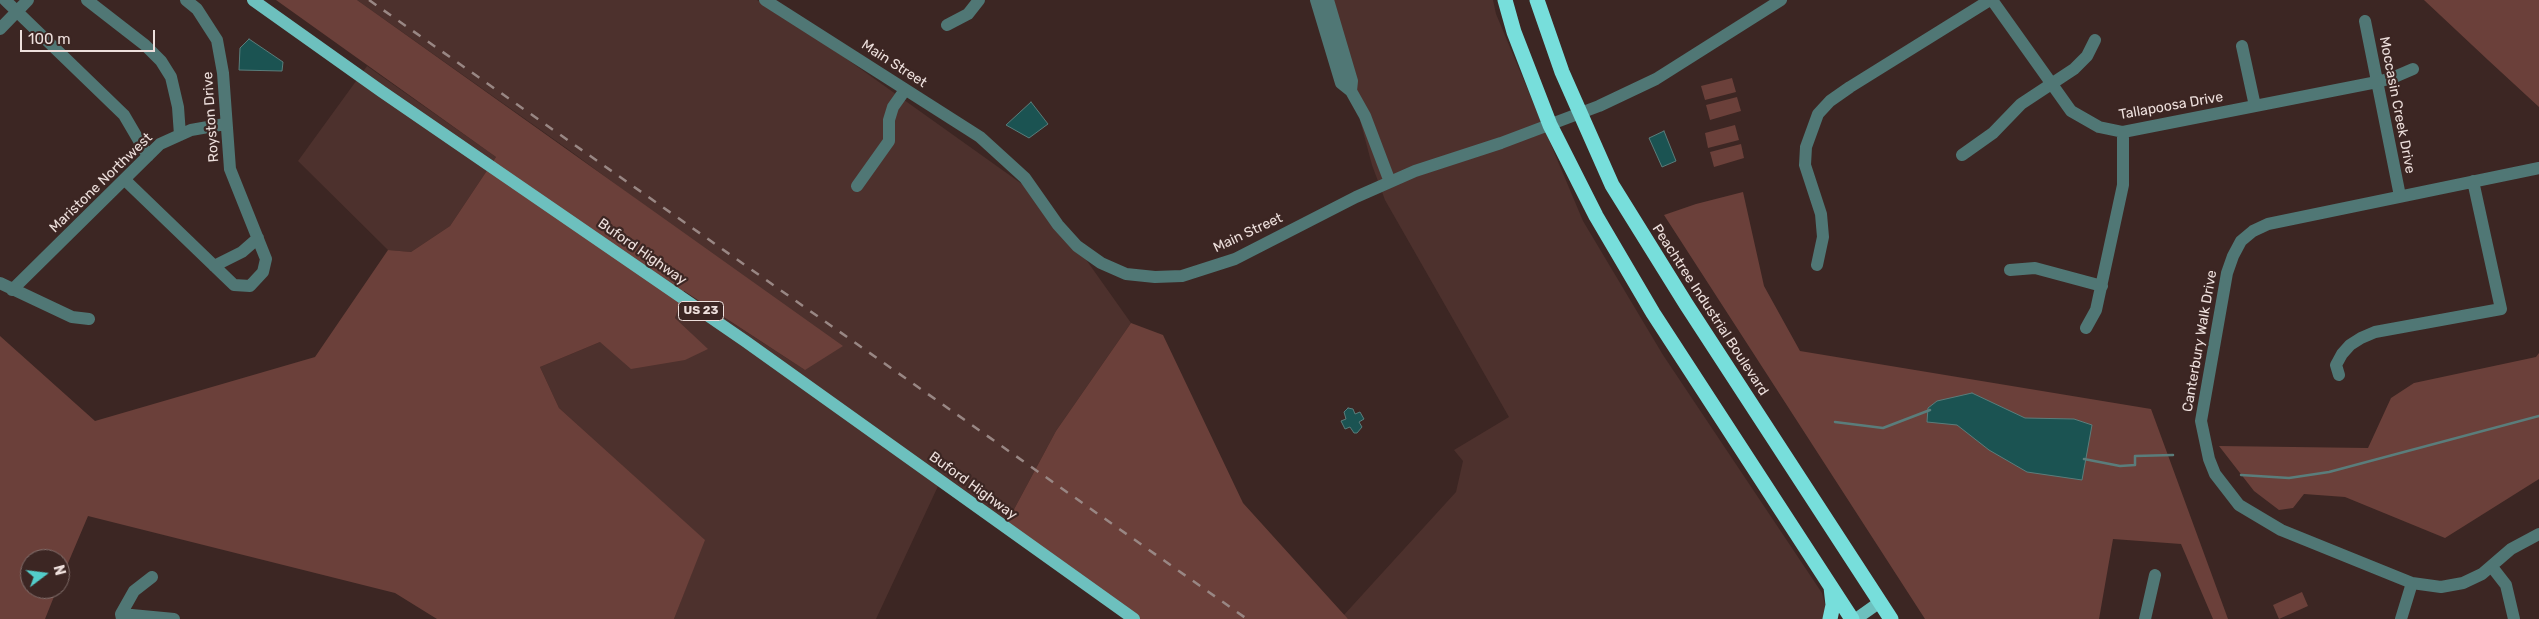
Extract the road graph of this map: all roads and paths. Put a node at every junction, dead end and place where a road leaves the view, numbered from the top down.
1 (5, 0) edge
2 (28, 0) edge
3 (87, 0) edge
4 (186, 0) edge
5 (253, 0) edge
6 (765, 0) edge
7 (979, 0) edge
8 (1316, 0) edge
9 (1328, 0) edge
10 (1505, 0) edge
11 (1537, 0) edge
12 (1781, 0) edge
13 (1991, 0) edge
14 (17, 12) junction
15 (2365, 20) dead end
16 (947, 25) dead end
17 (0, 29) edge
18 (2095, 40) dead end
19 (2242, 46) dead end
20 (2413, 69) dead end
21 (2377, 82) junction
22 (2050, 84) junction
23 (905, 90) junction
24 (1351, 91) junction
25 (2255, 106) junction
26 (1580, 114) junction
27 (225, 124) junction
28 (1550, 125) junction
29 (2123, 132) junction
30 (180, 135) junction
31 (1962, 155) dead end
32 (148, 156) junction
33 (2539, 168) edge
34 (124, 180) junction
35 (2473, 181) junction
36 (1390, 182) junction
37 (857, 186) dead end
38 (2400, 196) junction
39 (258, 238) junction
40 (214, 266) junction
41 (1817, 266) dead end
42 (2010, 270) dead end
43 (0, 283) edge
44 (2102, 286) junction
45 (12, 290) junction
46 (89, 319) dead end
47 (2086, 328) dead end
48 (2338, 375) dead end
49 (2539, 534) edge
50 (2492, 567) junction
51 (2155, 575) dead end
52 (152, 577) dead end
53 (2412, 583) junction
54 (1830, 586) junction
55 (1880, 602) junction
56 (122, 616) edge
57 (174, 619) edge
58 (1134, 619) edge
59 (1830, 619) edge
60 (1852, 619) edge
61 (1856, 619) edge
62 (1891, 619) edge
63 (2145, 619) edge
64 (2401, 619) edge
65 (2514, 619) edge

1 - 14 street
2 - 14 street
3 - 30 street
4 - 27 street, Royston Drive
5 - 58 main road, Buford Highway / US 23
6 - 23 street, Main Street
7 - 16 street
8 - 24 street
9 - 24 street
10 - 28 highway
11 - 26 highway, Peachtree Industrial Boulevard
12 - 26 street, Main Street
13 - 22 street, Tallapoosa Drive
13 - 41 street
14 - 17 street
14 - 32 street
15 - 21 street, Moccasin Creek Drive
18 - 22 street
19 - 25 street
20 - 21 street, Tallapoosa Drive
21 - 25 street, Tallapoosa Drive
21 - 38 street, Moccasin Creek Drive
22 - 29 street, Tallapoosa Drive
22 - 31 street
23 - 36 street, Main Street
23 - 37 street
24 - 36 street
25 - 29 street, Tallapoosa Drive
26 - 28 street, Main Street
26 - 55 highway, Peachtree Industrial Boulevard
27 - 30 street, Maristone Northwest
27 - 39 street, Royston Drive
28 - 36 street, Main Street
28 - 54 highway
29 - 44 street
30 - 32 street, Maristone Northwest
32 - 34 street, Maristone Northwest
33 - 35 street, Canterbury Walk Drive
34 - 40 street, Royston Drive
34 - 45 street, Maristone Northwest
35 - 38 street, Canterbury Walk Drive
35 - 48 street
38 - 53 street, Canterbury Walk Drive
39 - 40 street
39 - 40 street, Royston Drive
42 - 44 street
43 - 45 street
44 - 47 street
45 - 46 street
49 - 50 street, Canterbury Walk Drive
50 - 53 street, Canterbury Walk Drive
50 - 65 street
51 - 63 street
52 - 56 street
53 - 64 street
54 - 59 highway
54 - 60 highway
55 - 61 main road
55 - 62 highway, Peachtree Industrial Boulevard
56 - 57 street

